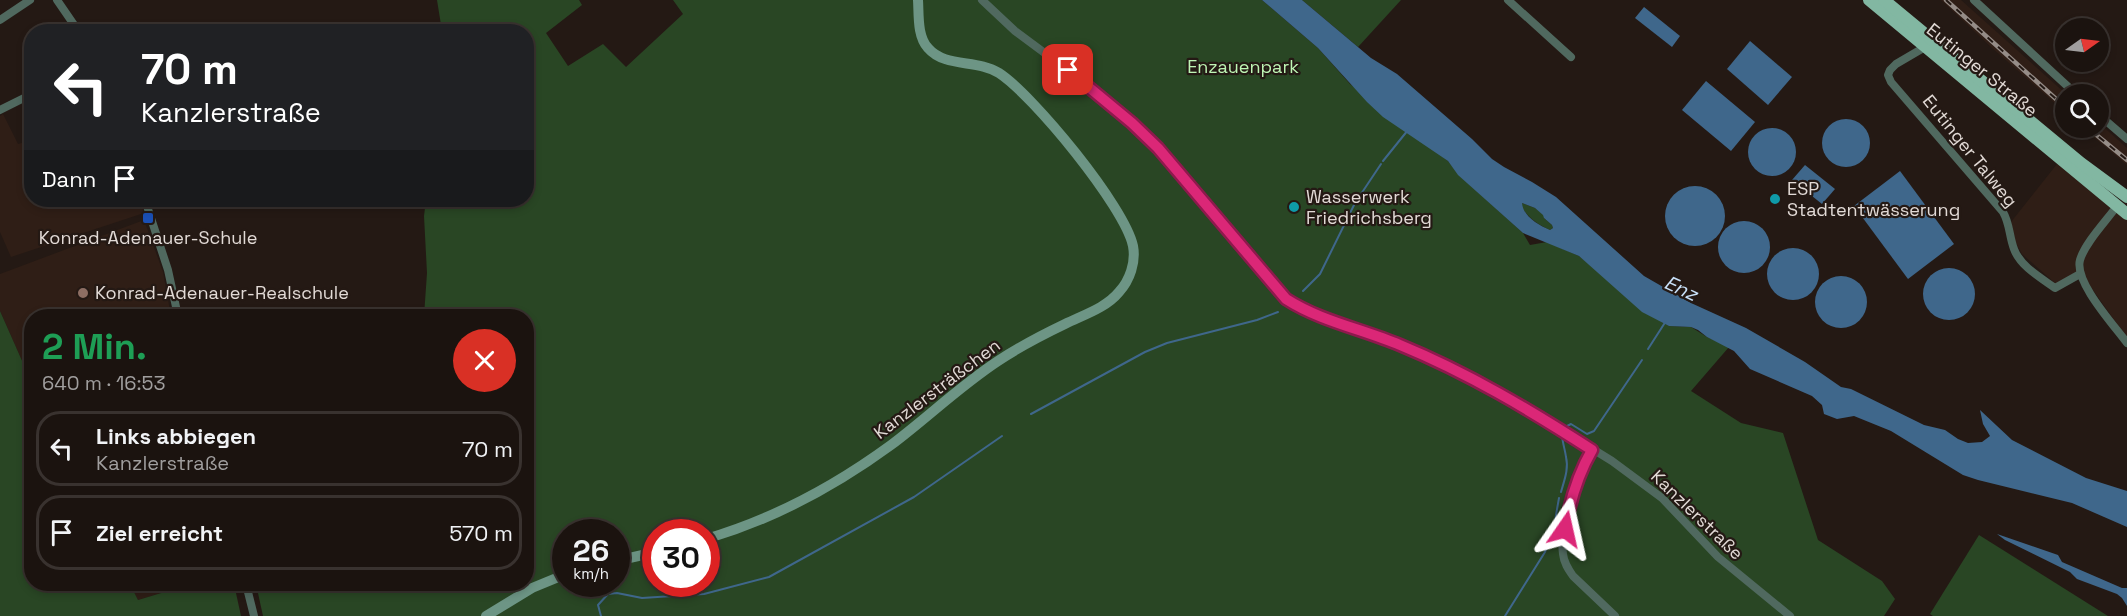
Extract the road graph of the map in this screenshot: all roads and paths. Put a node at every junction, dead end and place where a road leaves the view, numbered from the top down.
1 (30, 0) edge
2 (57, 0) edge
3 (918, 0) edge
4 (982, 0) edge
5 (1508, 0) edge
6 (1869, 0) edge
7 (1884, 0) edge
8 (1974, 0) edge
9 (0, 20) edge
10 (74, 24) edge
11 (1925, 47) junction
12 (1571, 57) dead end
13 (2065, 84) edge
14 (24, 98) edge
15 (0, 110) edge
16 (2109, 123) edge
17 (2127, 139) edge
18 (2126, 196) edge
19 (147, 207) edge
20 (2122, 210) edge
21 (2080, 274) junction
22 (176, 309) edge
23 (2127, 343) edge
24 (1592, 450) junction
25 (720, 534) edge
26 (552, 580) edge
27 (534, 587) edge
28 (248, 591) edge
29 (527, 591) edge
30 (254, 616) edge
31 (486, 616) edge
32 (1615, 616) edge
33 (1790, 616) edge

1 - 9 street
2 - 10 street
3 - 25 main road, Kanzlersträßchen
4 - 24 street, Kanzlerstraße
5 - 12 street
6 - 11 main road, Eutinger Straße
7 - 18 main road, Eutinger Straße
8 - 13 street
11 - 20 main road, Eutinger Straße
11 - 21 street, Eutinger Talweg
14 - 15 street
16 - 17 street
18 - 20 main road
19 - 22 street
20 - 21 street
21 - 23 street
24 - 32 street
24 - 33 street, Kanzlerstraße
26 - 27 main road
28 - 30 street
29 - 31 main road

